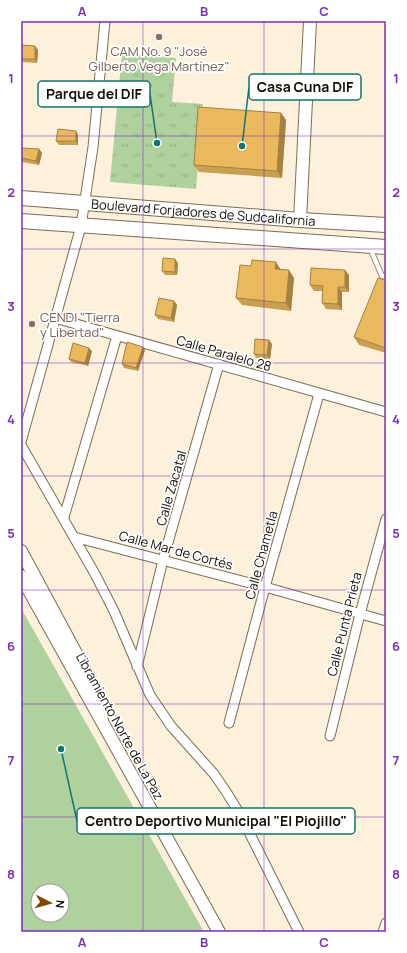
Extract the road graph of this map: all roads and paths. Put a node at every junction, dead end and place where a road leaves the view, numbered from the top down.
1 (105, 21) edge
2 (310, 21) edge
3 (21, 198) edge
4 (85, 204) junction
5 (300, 220) junction
6 (21, 221) edge
7 (386, 225) edge
8 (81, 226) junction
9 (369, 246) junction
10 (386, 247) edge
11 (386, 277) edge
12 (55, 318) junction
13 (116, 336) junction
14 (219, 364) junction
15 (319, 394) junction
16 (386, 412) edge
17 (21, 443) edge
18 (64, 517) junction
19 (386, 519) edge
20 (74, 537) junction
21 (21, 551) edge
22 (163, 560) junction
23 (21, 576) edge
24 (265, 587) junction
25 (360, 614) junction
26 (386, 621) edge
27 (137, 667) junction
28 (102, 722) junction
29 (229, 723) dead end
30 (330, 736) dead end
31 (386, 922) edge
32 (297, 929) edge
33 (219, 932) edge
34 (307, 932) edge
35 (383, 932) edge

1 - 4 street
2 - 5 main road
3 - 4 main road, Boulevard Forjadores de Sudcalifornia
4 - 5 main road, Boulevard Forjadores de Sudcalifornia
4 - 8 street
5 - 7 main road, Boulevard Forjadores de Sudcalifornia
6 - 8 main road, Boulevard Forjadores de Sudcalifornia
8 - 9 main road, Boulevard Forjadores de Sudcalifornia
8 - 12 street
9 - 10 main road, Boulevard Forjadores de Sudcalifornia
9 - 11 lane
12 - 13 street, Calle Paralelo 28
12 - 17 street
13 - 14 street, Calle Paralelo 28
13 - 18 street
14 - 15 street, Calle Paralelo 28
14 - 22 street, Calle Zacatal
15 - 16 street, Calle Paralelo 28
15 - 24 street, Calle Chametla
17 - 18 street
18 - 20 street
19 - 25 street, Calle Punta Prieta
20 - 22 street, Calle Mar de Cortés
20 - 27 street
21 - 28 main road
22 - 24 street, Calle Mar de Cortés
22 - 27 street, Calle Zacatal
23 - 28 main road, Libramiento Norte de La Paz
24 - 25 street, Calle Mar de Cortés
24 - 29 street, Calle Chametla
25 - 26 street, Calle Mar de Cortés
25 - 30 street, Calle Punta Prieta
27 - 32 street
28 - 33 main road, Libramiento Norte de La Paz
31 - 35 street
32 - 34 street

